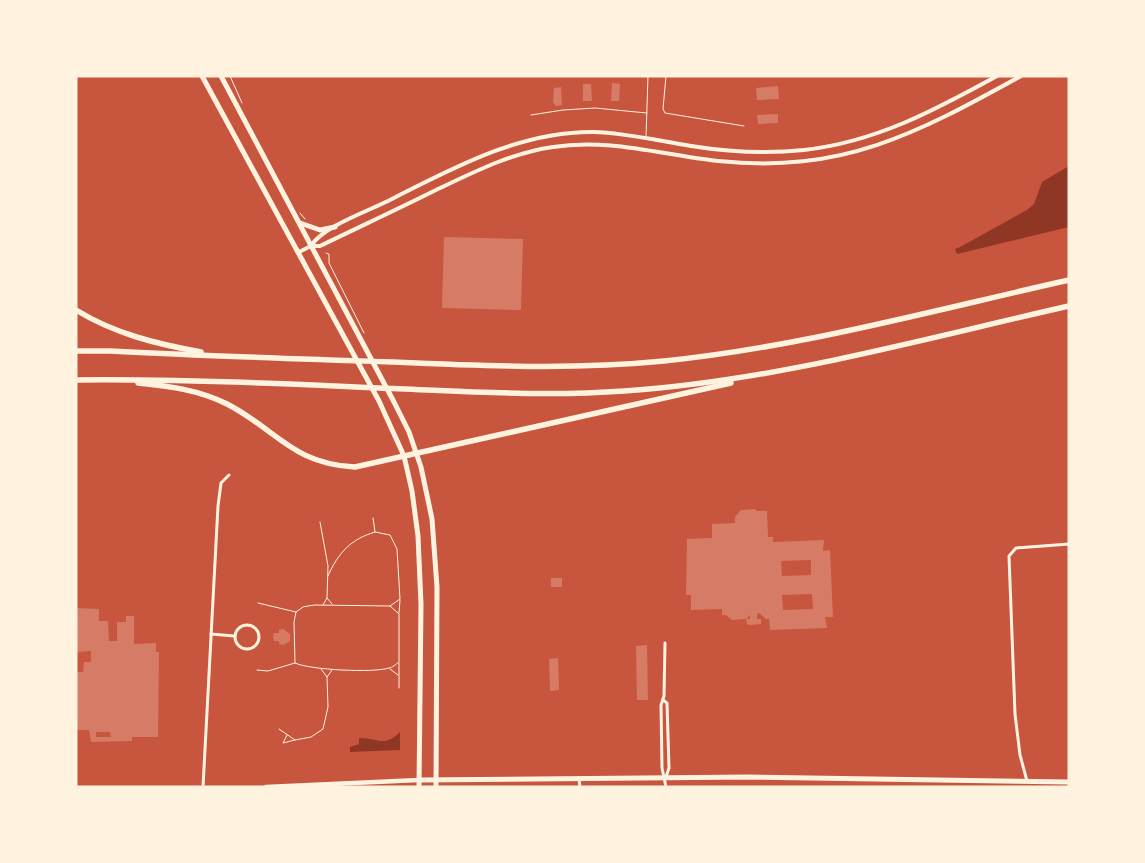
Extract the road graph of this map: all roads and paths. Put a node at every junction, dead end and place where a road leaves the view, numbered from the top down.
1 (202, 76) edge
2 (221, 76) edge
3 (648, 76) edge
4 (666, 76) edge
5 (997, 76) edge
6 (1021, 76) edge
7 (647, 113) junction
8 (531, 116) dead end
9 (744, 126) dead end
10 (646, 138) junction
11 (298, 222) junction
12 (335, 227) junction
13 (311, 246) junction
14 (299, 252) junction
15 (326, 253) dead end
16 (1069, 280) edge
17 (1069, 306) edge
18 (76, 310) edge
19 (365, 336) dead end
20 (76, 352) edge
21 (225, 357) junction
22 (760, 376) junction
23 (76, 380) edge
24 (111, 380) junction
25 (417, 453) junction
26 (404, 456) junction
27 (230, 475) dead end
28 (373, 518) dead end
29 (320, 522) dead end
30 (375, 532) junction
31 (1069, 544) edge
32 (328, 576) junction
33 (328, 598) junction
34 (400, 599) junction
35 (258, 603) dead end
36 (323, 605) junction
37 (333, 606) junction
38 (390, 606) junction
39 (296, 612) junction
40 (399, 614) junction
41 (211, 634) junction
42 (234, 636) junction
43 (665, 643) dead end
44 (399, 662) junction
45 (295, 663) junction
46 (389, 668) junction
47 (321, 669) junction
48 (332, 669) junction
49 (257, 670) dead end
50 (399, 676) junction
51 (327, 677) junction
52 (399, 688) dead end
53 (663, 700) junction
54 (279, 729) dead end
55 (287, 735) junction
56 (295, 740) junction
57 (666, 778) junction
58 (580, 779) junction
59 (419, 780) junction
60 (436, 780) junction
61 (1027, 781) junction
62 (1069, 782) edge
63 (203, 787) edge
64 (266, 787) edge
65 (419, 787) edge
66 (436, 787) edge
67 (580, 787) edge
68 (666, 787) edge

1 - 14 main road
2 - 11 main road
3 - 7 lane
4 - 9 lane
5 - 10 street
6 - 13 street
7 - 8 lane
7 - 10 lane
10 - 12 street
11 - 12 main road
11 - 13 main road
12 - 13 street
13 - 14 street
13 - 25 main road
14 - 26 main road
15 - 19 path
16 - 21 highway
17 - 22 highway
18 - 21 highway
20 - 21 highway
22 - 24 highway
22 - 25 highway
23 - 24 highway
24 - 26 highway
25 - 26 highway
25 - 60 main road
26 - 59 main road
27 - 41 street
28 - 30 path
29 - 32 path
30 - 32 path
30 - 34 path
31 - 61 street
32 - 33 path
33 - 36 path
33 - 37 path
34 - 38 path
34 - 40 path
35 - 39 path
36 - 37 path
36 - 39 path
37 - 38 path
38 - 40 path
39 - 45 path
40 - 44 path
41 - 42 street
41 - 63 street
42 - 42 street
43 - 53 street
44 - 46 path
44 - 50 path
45 - 47 path
45 - 49 path
46 - 48 path
46 - 50 path
47 - 48 path
47 - 51 path
48 - 51 path
50 - 52 path
51 - 56 path
53 - 57 street
53 - 57 street
54 - 55 path
55 - 56 path
55 - 56 path
57 - 58 main road
57 - 61 main road
57 - 68 street
58 - 60 main road
58 - 67 street
59 - 60 main road
59 - 64 main road
59 - 65 main road
60 - 66 main road
61 - 62 main road

